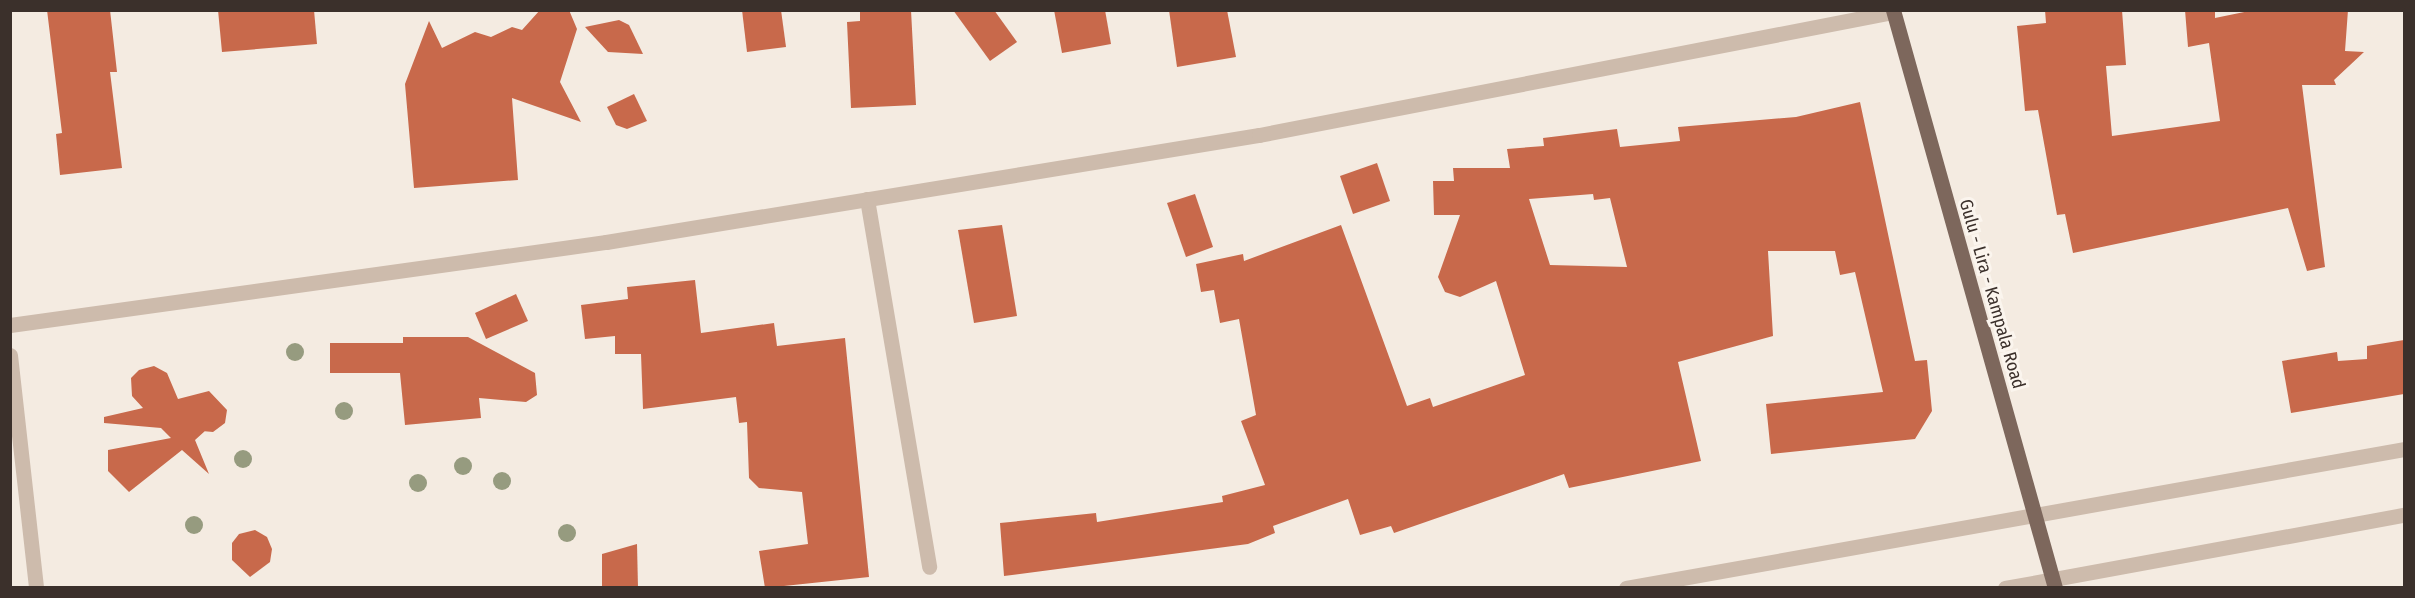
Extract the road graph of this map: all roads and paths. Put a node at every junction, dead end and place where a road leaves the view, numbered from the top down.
1 (1893, 11) edge
2 (867, 199) junction
3 (10, 325) edge
4 (10, 355) edge
5 (2404, 449) edge
6 (2034, 514) junction
7 (2404, 515) edge
8 (929, 567) dead end
9 (2054, 583) edge
10 (36, 588) edge
11 (1626, 588) edge
12 (2005, 588) edge

1 - 2 street
1 - 6 main road, Gulu - Lira - Kampala Road
2 - 3 street
2 - 8 street
4 - 10 street
5 - 6 street
6 - 9 main road, Gulu - Lira - Kampala Road
6 - 11 street
7 - 9 street
9 - 12 street

